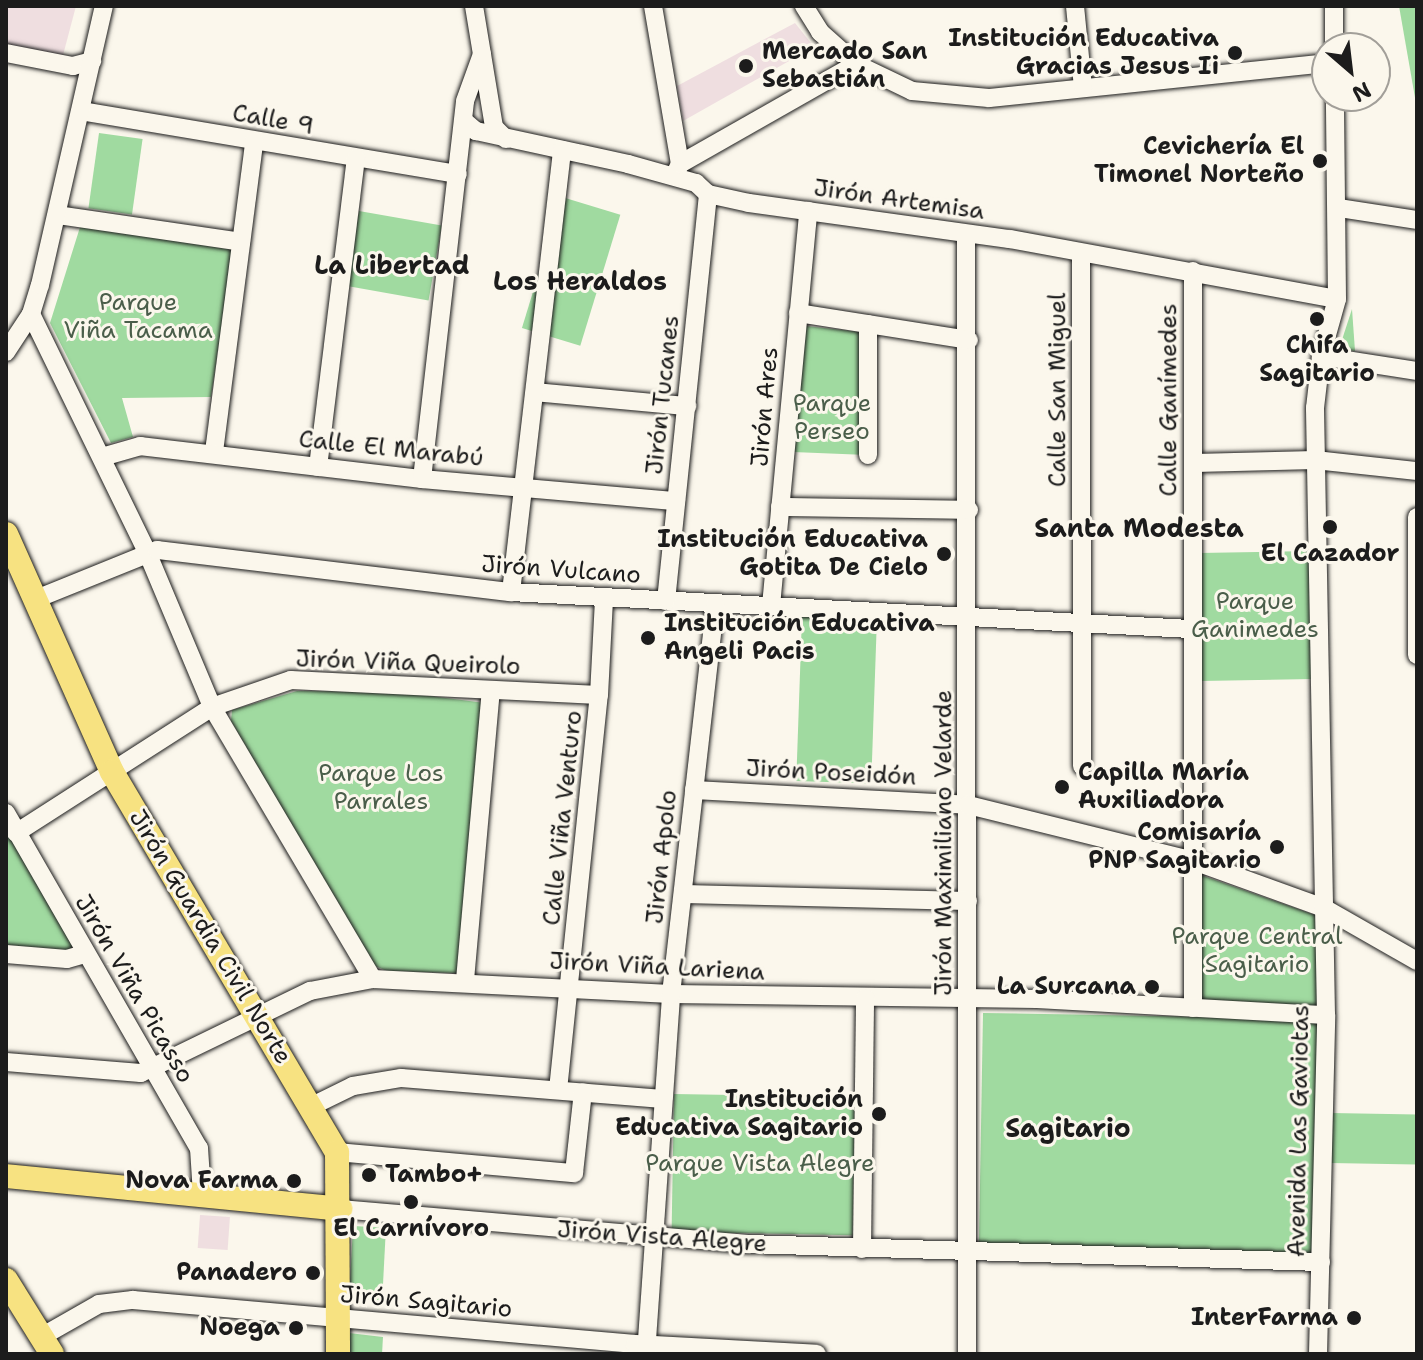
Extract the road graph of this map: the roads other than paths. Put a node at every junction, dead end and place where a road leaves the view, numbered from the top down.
1 (104, 6) edge
2 (474, 6) edge
3 (653, 6) edge
4 (804, 6) edge
5 (1075, 6) edge
6 (1334, 6) edge
7 (1334, 32) edge
8 (6, 53) edge
9 (482, 54) junction
10 (92, 61) junction
11 (856, 64) junction
12 (1311, 65) edge
13 (1083, 88) junction
14 (81, 111) junction
15 (1336, 112) edge
16 (464, 121) junction
17 (506, 139) junction
18 (254, 142) junction
19 (562, 150) junction
20 (356, 158) junction
21 (676, 170) junction
22 (458, 174) junction
23 (708, 194) junction
24 (1339, 208) junction
25 (808, 211) junction
26 (57, 215) junction
27 (1417, 220) edge
28 (966, 235) junction
29 (241, 242) junction
30 (1081, 254) junction
31 (1193, 271) junction
32 (1337, 299) junction
33 (798, 313) junction
34 (31, 314) junction
35 (868, 324) junction
36 (969, 340) junction
37 (6, 352) edge
38 (1321, 356) junction
39 (1417, 371) edge
40 (535, 392) junction
41 (687, 406) junction
42 (214, 452) junction
43 (868, 455) dead end
44 (102, 457) junction
45 (1315, 460) junction
46 (1195, 463) junction
47 (318, 467) junction
48 (1417, 471) edge
49 (422, 479) junction
50 (522, 488) junction
51 (676, 501) junction
52 (780, 507) junction
53 (969, 510) junction
54 (1417, 517) edge
55 (6, 534) edge
56 (147, 552) junction
57 (511, 592) junction
58 (604, 598) junction
59 (36, 599) junction
60 (666, 601) junction
61 (715, 605) junction
62 (771, 606) junction
63 (969, 616) junction
64 (1083, 625) junction
65 (1189, 629) junction
66 (1417, 655) edge
67 (491, 690) junction
68 (599, 695) junction
69 (212, 707) junction
70 (1082, 766) dead end
71 (112, 772) junction
72 (694, 790) junction
73 (968, 805) junction
74 (6, 813) edge
75 (16, 833) junction
76 (1194, 861) junction
77 (683, 894) junction
78 (968, 901) junction
79 (1324, 908) junction
80 (6, 954) edge
81 (85, 954) junction
82 (1417, 961) edge
83 (373, 979) junction
84 (465, 980) junction
85 (570, 988) junction
86 (671, 994) junction
87 (865, 998) junction
88 (968, 1000) junction
89 (1193, 1008) junction
90 (1326, 1015) junction
91 (258, 1017) junction
92 (6, 1062) edge
93 (155, 1070) junction
94 (558, 1090) junction
95 (583, 1092) junction
96 (663, 1099) junction
97 (310, 1107) junction
98 (337, 1152) junction
99 (6, 1176) edge
100 (202, 1194) junction
101 (340, 1209) junction
102 (653, 1238) junction
103 (862, 1249) junction
104 (967, 1254) junction
105 (1321, 1262) junction
106 (6, 1280) edge
107 (338, 1318) junction
108 (47, 1346) edge
109 (646, 1350) edge
110 (338, 1354) edge
111 (817, 1354) edge
112 (967, 1354) edge
113 (1318, 1354) edge

1 - 10 street
2 - 9 street
3 - 21 street
4 - 11 street
5 - 13 street
6 - 7 street
8 - 10 street
9 - 16 street
9 - 17 street
10 - 14 street
11 - 13 street
11 - 21 street
12 - 13 street
14 - 18 street, Calle 9
14 - 26 street
15 - 24 street, Avenida Las Gaviotas
16 - 17 street, Jirón Artemisa
16 - 22 street
17 - 19 street, Jirón Artemisa
18 - 20 street, Calle 9
18 - 29 street
19 - 21 street, Jirón Artemisa
19 - 40 street
20 - 22 street, Calle 9
20 - 47 street
21 - 23 street, Jirón Artemisa
22 - 49 street
23 - 25 street, Jirón Artemisa
23 - 41 street, Jirón Tucanes
24 - 27 street
24 - 32 street, Avenida Las Gaviotas
25 - 28 street, Jirón Artemisa
25 - 33 street, Jirón Ares
26 - 29 street
26 - 34 street
28 - 30 street, Jirón Artemisa
28 - 36 street, Jirón Maximiliano Velarde
29 - 42 street
30 - 31 street, Jirón Artemisa
30 - 64 street, Calle San Miguel
31 - 32 street, Jirón Artemisa
31 - 46 street, Calle Ganímedes
32 - 38 street, Avenida Las Gaviotas
33 - 35 street
33 - 52 street, Jirón Ares
34 - 37 street
34 - 44 street
35 - 36 street
35 - 43 street
36 - 53 street, Jirón Maximiliano Velarde
38 - 39 street
38 - 45 street, Avenida Las Gaviotas
40 - 41 street
40 - 50 street
41 - 51 street, Jirón Tucanes
42 - 44 street, Calle El Marabú
42 - 47 street, Calle El Marabú
44 - 56 street
45 - 46 street
45 - 48 street
45 - 79 street, Avenida Las Gaviotas
46 - 65 street, Calle Ganímedes
47 - 49 street, Calle El Marabú
49 - 50 street, Calle El Marabú
50 - 51 street, Calle El Marabú
50 - 57 street
51 - 60 street, Jirón Tucanes
52 - 53 street
52 - 62 street, Jirón Ares
53 - 63 street, Jirón Maximiliano Velarde
54 - 66 street
55 - 59 main road, Jirón Guardia Civil Norte
56 - 57 street, Jirón Vulcano
56 - 59 street, Jirón Vulcano
56 - 69 street
57 - 58 street, Jirón Vulcano
58 - 60 street, Jirón Vulcano
58 - 68 street, Calle Viña Venturo
59 - 71 main road, Jirón Guardia Civil Norte
60 - 61 street, Jirón Vulcano
61 - 62 street, Jirón Vulcano
61 - 72 street, Jirón Apolo
62 - 63 street, Jirón Vulcano
63 - 64 street, Jirón Vulcano
63 - 73 street, Jirón Maximiliano Velarde
64 - 65 street, Jirón Vulcano
64 - 70 street, Calle San Miguel
65 - 76 street, Calle Ganímedes
67 - 68 street, Jirón Viña Queirolo
67 - 69 street, Jirón Viña Queirolo
67 - 84 street
68 - 85 street, Calle Viña Venturo
69 - 71 street, Jirón Viña Queirolo
69 - 83 street
71 - 75 street, Jirón Viña Queirolo
71 - 91 main road, Jirón Guardia Civil Norte
72 - 73 street, Jirón Poseidón
72 - 77 street, Jirón Apolo
73 - 76 street, Jirón Poseidón
73 - 78 street, Jirón Maximiliano Velarde
74 - 75 street, Jirón Viña Picasso
75 - 81 street, Jirón Viña Picasso
76 - 79 street, Jirón Poseidón
76 - 89 street, Calle Ganímedes
77 - 78 street
77 - 86 street, Jirón Apolo
78 - 88 street, Jirón Maximiliano Velarde
79 - 82 street, Jirón Poseidón
79 - 90 street, Avenida Las Gaviotas
80 - 81 street
81 - 93 street, Jirón Viña Picasso
83 - 84 street, Jirón Viña Lariena
83 - 91 street, Jirón Viña Lariena
84 - 85 street, Jirón Viña Lariena
85 - 86 street, Jirón Viña Lariena
85 - 94 street, Calle Viña Venturo
86 - 87 street, Jirón Viña Lariena
86 - 96 street, Jirón Apolo
87 - 88 street, Jirón Viña Lariena
87 - 103 street
88 - 89 street, Jirón Viña Lariena
88 - 104 street, Jirón Maximiliano Velarde
89 - 90 street, Jirón Viña Lariena
90 - 105 street, Avenida Las Gaviotas
91 - 93 street, Jirón Viña Lariena
91 - 97 main road, Jirón Guardia Civil Norte
92 - 93 street, Jirón Viña Lariena
93 - 100 street, Jirón Viña Picasso
94 - 95 street
94 - 97 street
95 - 96 street
95 - 98 street
96 - 102 street, Jirón Apolo
97 - 98 main road, Jirón Guardia Civil Norte
98 - 101 main road, Jirón Guardia Civil Norte
99 - 100 main road, Jirón Vista Alegre
100 - 101 main road, Jirón Vista Alegre
101 - 102 street, Jirón Vista Alegre
101 - 107 main road, Jirón Guardia Civil Norte
102 - 103 street, Jirón Vista Alegre
102 - 109 street, Jirón Apolo
103 - 104 street, Jirón Vista Alegre
104 - 105 street, Jirón Vista Alegre
104 - 112 street, Jirón Maximiliano Velarde
105 - 113 street, Avenida Las Gaviotas
106 - 108 main road
107 - 108 street, Jirón Sagitario
107 - 109 street, Jirón Sagitario
107 - 110 main road, Jirón Guardia Civil Norte
109 - 111 street, Jirón Sagitario

